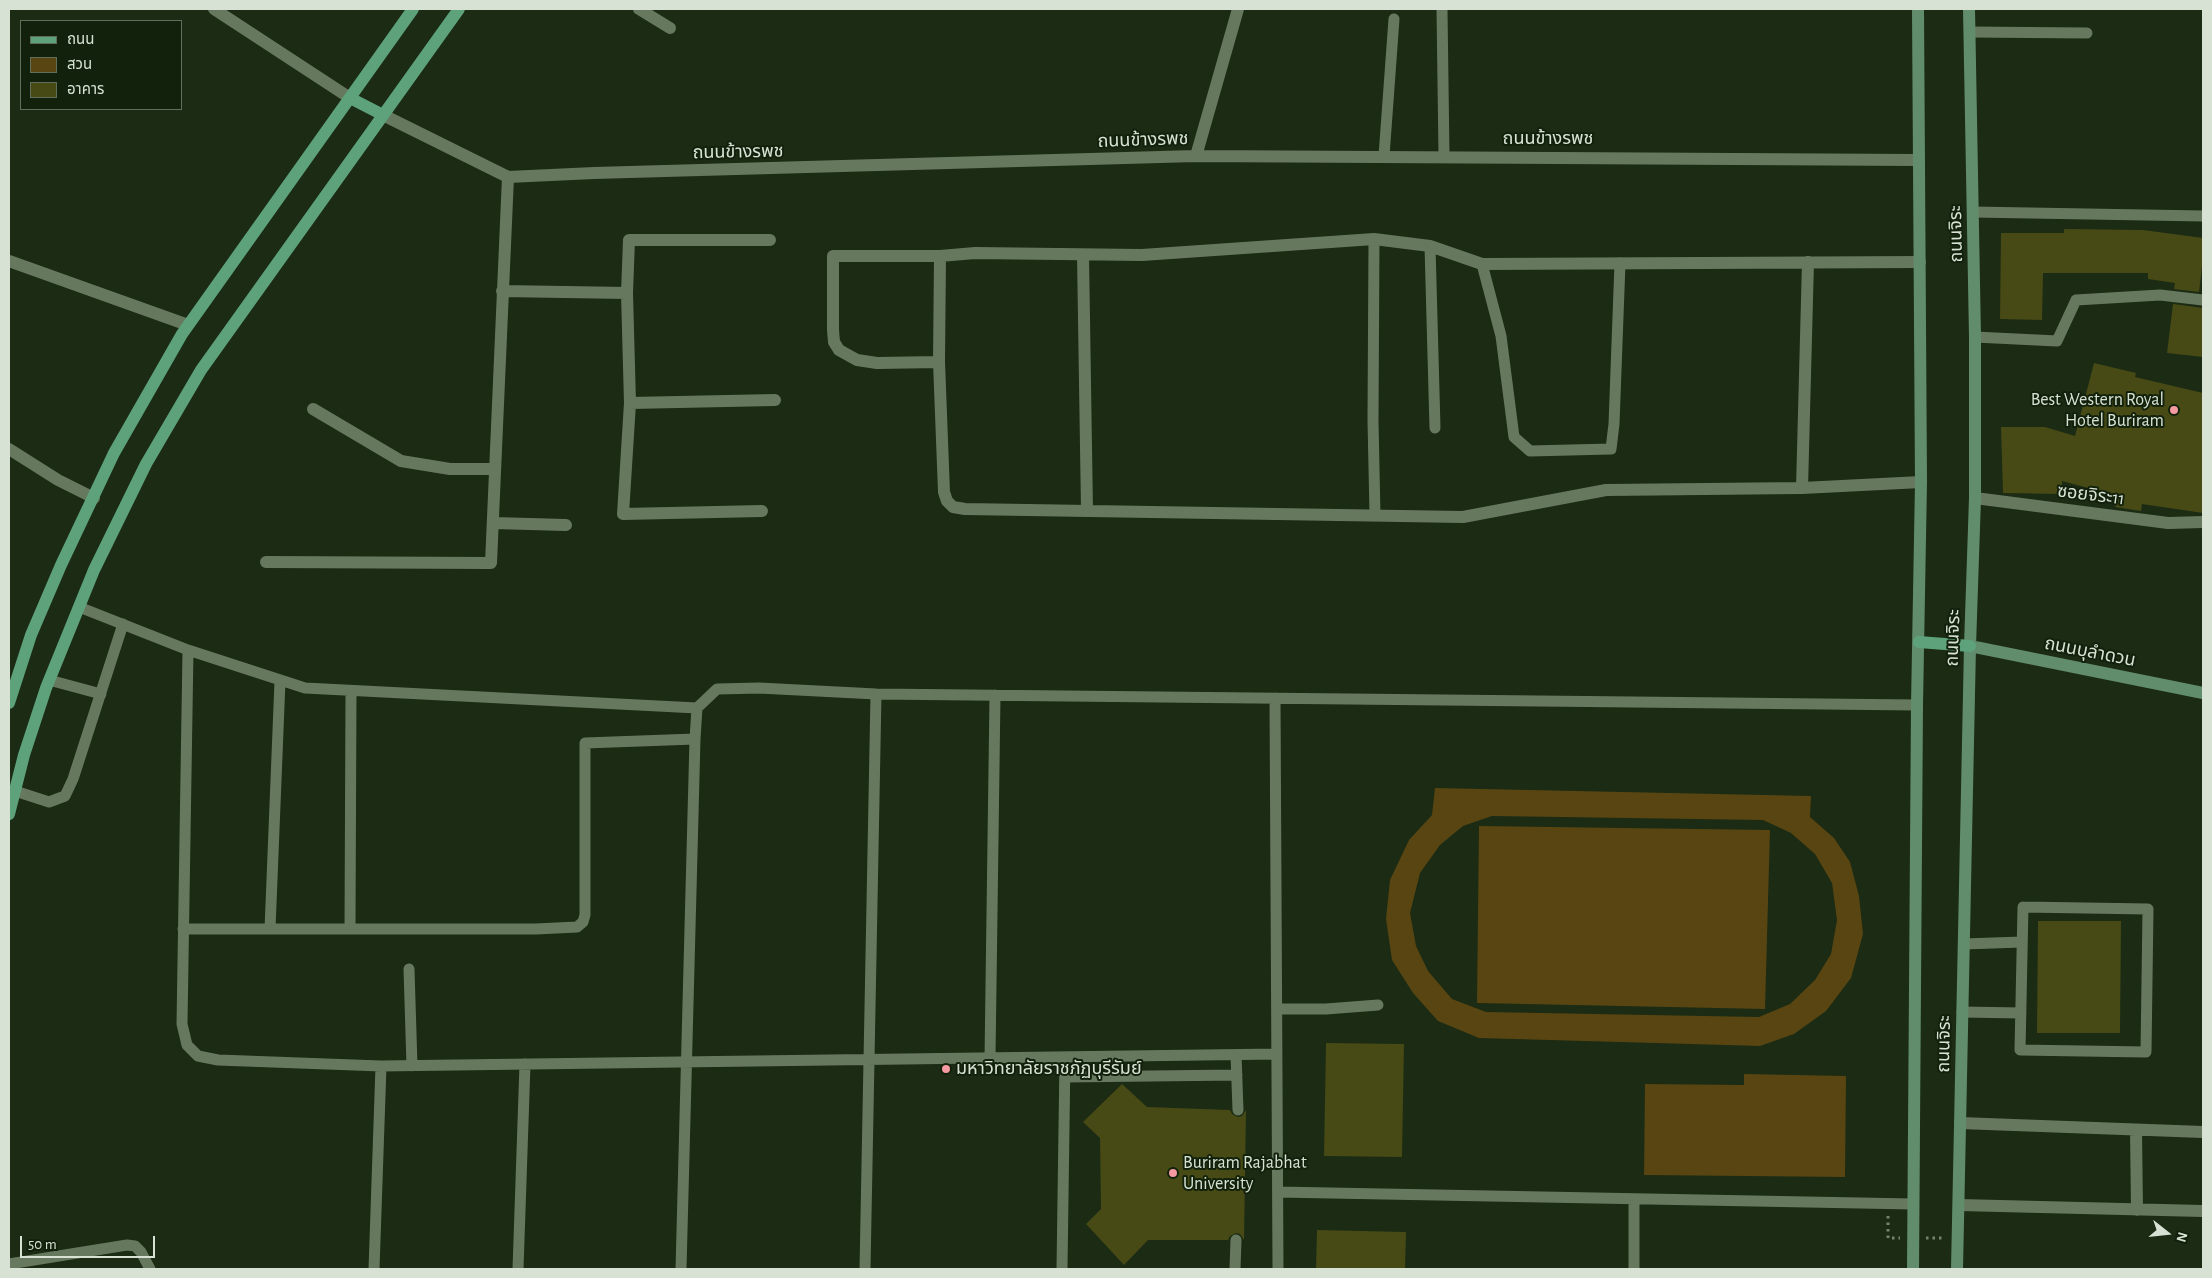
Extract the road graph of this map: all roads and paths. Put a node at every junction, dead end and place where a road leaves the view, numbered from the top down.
1 (214, 9) edge
2 (413, 9) edge
3 (459, 9) edge
4 (639, 9) edge
5 (1238, 9) edge
6 (1442, 9) edge
7 (1918, 9) edge
8 (1969, 9) edge
9 (1394, 19) dead end
10 (670, 28) dead end
11 (1970, 32) junction
12 (2087, 33) dead end
13 (350, 98) junction
14 (383, 115) junction
15 (1196, 156) junction
16 (1384, 156) junction
17 (1444, 156) junction
18 (1918, 160) junction
19 (508, 177) junction
20 (1973, 212) junction
21 (2203, 216) edge
22 (1374, 239) junction
23 (770, 240) dead end
24 (1430, 246) junction
25 (1082, 254) junction
26 (940, 256) junction
27 (9, 261) edge
28 (1808, 262) junction
29 (1920, 262) junction
30 (1620, 263) junction
31 (1482, 264) junction
32 (502, 290) junction
33 (627, 293) junction
34 (2203, 300) edge
35 (188, 325) junction
36 (1975, 338) junction
37 (938, 362) junction
38 (775, 400) dead end
39 (630, 403) junction
40 (313, 409) dead end
41 (1435, 428) dead end
42 (9, 449) edge
43 (495, 469) junction
44 (1921, 482) junction
45 (1802, 488) junction
46 (94, 498) junction
47 (1975, 498) junction
48 (762, 511) dead end
49 (1087, 511) junction
50 (1375, 515) junction
51 (493, 522) junction
52 (2203, 522) edge
53 (566, 524) dead end
54 (266, 562) dead end
55 (79, 607) junction
56 (123, 624) junction
57 (1919, 642) junction
58 (1970, 646) junction
59 (188, 650) junction
60 (49, 680) junction
61 (280, 681) junction
62 (351, 690) junction
63 (2203, 693) edge
64 (101, 694) junction
65 (876, 694) junction
66 (995, 695) junction
67 (10, 698) edge
68 (1275, 698) junction
69 (1917, 704) junction
70 (697, 708) junction
71 (695, 739) junction
72 (15, 792) junction
73 (9, 814) edge
74 (270, 928) junction
75 (350, 928) junction
76 (183, 929) junction
77 (2022, 942) junction
78 (1964, 944) junction
79 (409, 969) dead end
80 (1378, 1006) dead end
81 (1277, 1010) junction
82 (1962, 1012) junction
83 (2021, 1013) junction
84 (1277, 1054) junction
85 (1236, 1055) junction
86 (1065, 1057) junction
87 (990, 1058) junction
88 (869, 1060) junction
89 (685, 1062) junction
90 (525, 1064) junction
91 (381, 1066) junction
92 (412, 1066) junction
93 (1237, 1076) junction
94 (1065, 1077) junction
95 (1238, 1110) dead end
96 (1960, 1124) junction
97 (2136, 1130) junction
98 (2203, 1132) edge
99 (1278, 1192) junction
100 (1634, 1199) junction
101 (1888, 1204) junction
102 (1914, 1204) junction
103 (1959, 1205) junction
104 (2137, 1210) junction
105 (2203, 1212) edge
106 (1888, 1238) dead end
107 (1236, 1240) dead end
108 (9, 1264) edge
109 (150, 1269) edge
110 (374, 1269) edge
111 (518, 1269) edge
112 (681, 1269) edge
113 (865, 1269) edge
114 (1062, 1269) edge
115 (1235, 1269) edge
116 (1278, 1269) edge
117 (1634, 1269) edge
118 (1913, 1269) edge
119 (1957, 1269) edge

1 - 13 street
2 - 13 main road
3 - 14 main road
4 - 10 street
5 - 15 street
6 - 17 lane
7 - 18 main road, ถนนจิระ
8 - 11 main road, ถนนจิระ
9 - 16 lane
11 - 12 lane
11 - 20 main road, ถนนจิระ
13 - 14 main road
13 - 35 main road
14 - 19 street, ถนนข้างรพช
14 - 55 main road
15 - 16 street, ถนนข้างรพช
15 - 19 street, ถนนข้างรพช
16 - 17 street, ถนนข้างรพช
17 - 18 street, ถนนข้างรพช
18 - 29 main road, ถนนจิระ
19 - 32 street
20 - 21 lane
20 - 36 main road, ถนนจิระ
22 - 24 street
22 - 25 street
22 - 50 lane
23 - 33 street
24 - 31 street
24 - 41 lane
25 - 26 street
25 - 49 street
26 - 37 street
26 - 37 street
27 - 35 street
28 - 29 street
28 - 30 street
28 - 45 street
29 - 44 main road, ถนนจิระ
30 - 31 street
30 - 31 lane
32 - 33 street
32 - 43 street
33 - 39 street
34 - 36 lane
35 - 46 main road
36 - 47 main road, ถนนจิระ
37 - 49 street
38 - 39 street
39 - 48 street
40 - 43 street
42 - 46 street
43 - 51 street
44 - 45 street
44 - 57 main road, ถนนจิระ
45 - 50 street
46 - 67 main road
47 - 52 street, ซอยจิระ11
47 - 58 main road, ถนนจิระ
49 - 50 street
51 - 53 street
51 - 54 street
55 - 56 lane
55 - 60 main road
56 - 59 lane
56 - 64 lane
57 - 58 main road
57 - 69 main road, ถนนจิระ
58 - 63 main road, ถนนบุลำดวน
58 - 78 main road, ถนนจิระ
59 - 61 lane
59 - 76 lane
60 - 64 lane
60 - 72 main road
61 - 62 lane
61 - 74 lane
62 - 70 lane
62 - 75 lane
64 - 72 lane
65 - 66 lane
65 - 70 lane
65 - 88 lane
66 - 68 lane
66 - 87 lane
68 - 69 lane
68 - 81 lane
69 - 102 main road, ถนนจิระ
70 - 71 lane
71 - 75 lane
71 - 89 lane
72 - 73 main road
74 - 75 lane
74 - 76 lane
76 - 91 lane
77 - 78 lane
77 - 83 lane
77 - 83 lane
78 - 82 main road, ถนนจิระ
79 - 92 lane
80 - 81 lane
81 - 84 lane
82 - 83 lane
82 - 96 main road, ถนนจิระ
84 - 85 lane
84 - 99 lane
85 - 86 lane
85 - 93 lane
86 - 87 lane
86 - 94 lane
87 - 88 lane
88 - 89 lane
88 - 113 lane
89 - 90 lane
89 - 112 lane
90 - 92 lane
90 - 111 lane
91 - 92 lane
91 - 110 lane
93 - 94 lane
93 - 95 lane
94 - 114 lane
96 - 97 street
96 - 103 main road, ถนนจิระ
97 - 98 street
97 - 104 street
99 - 100 lane
99 - 116 lane
100 - 101 lane
100 - 117 lane
101 - 102 lane
101 - 106 path
102 - 118 main road, ถนนจิระ
103 - 104 street
103 - 119 main road, ถนนจิระ
104 - 105 street
107 - 115 lane
108 - 109 lane

